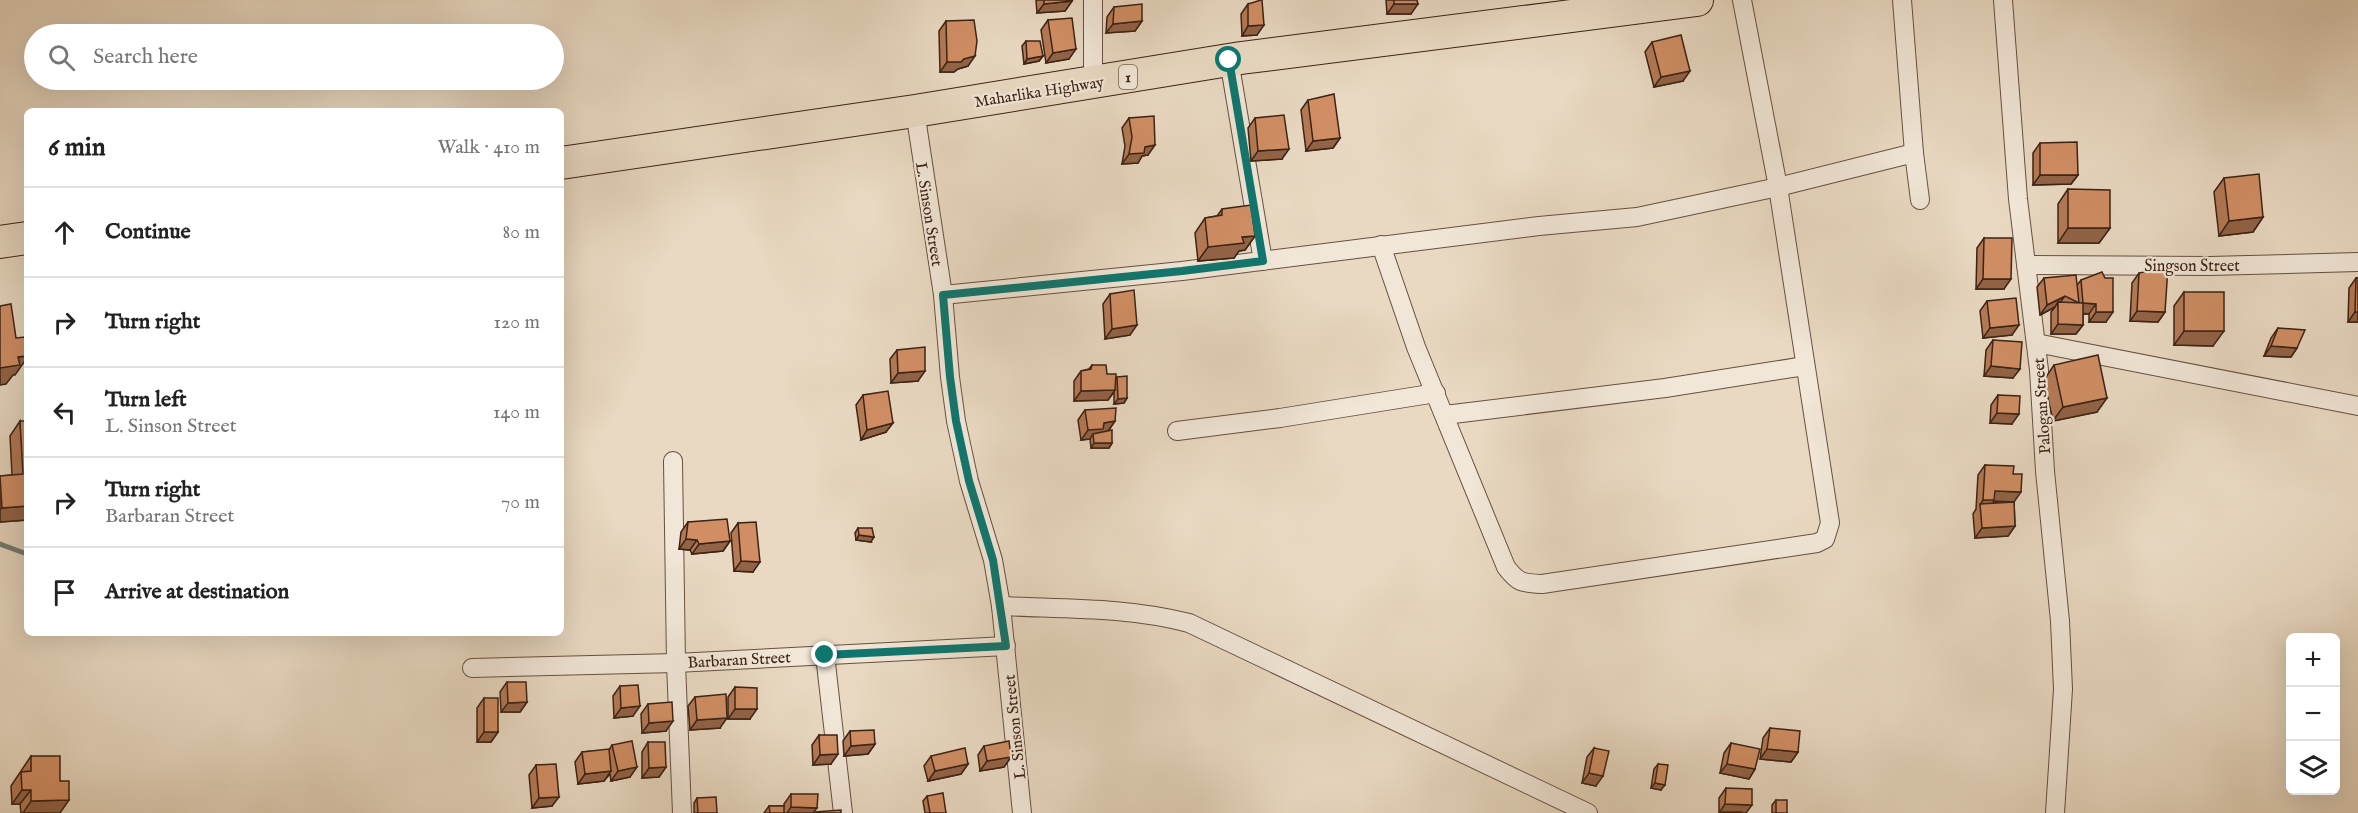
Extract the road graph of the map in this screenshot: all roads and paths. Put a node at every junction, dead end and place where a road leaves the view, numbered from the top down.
1 (1093, 0) edge
2 (1697, 0) edge
3 (1742, 0) edge
4 (1902, 0) edge
5 (2003, 0) edge
6 (1229, 60) junction
7 (1093, 82) junction
8 (915, 111) junction
9 (1914, 153) junction
10 (564, 163) edge
11 (1778, 187) junction
12 (1920, 200) dead end
13 (24, 238) edge
14 (0, 242) edge
15 (1381, 245) junction
16 (1263, 261) junction
17 (2358, 262) edge
18 (2026, 265) junction
19 (943, 295) junction
20 (2036, 343) junction
21 (1805, 366) junction
22 (1436, 393) junction
23 (2358, 406) edge
24 (1445, 415) junction
25 (1177, 431) dead end
26 (673, 461) dead end
27 (1000, 606) junction
28 (1006, 646) junction
29 (825, 655) junction
30 (676, 663) junction
31 (472, 668) dead end
32 (682, 813) edge
33 (843, 813) edge
34 (1022, 813) edge
35 (1588, 813) edge
36 (2055, 813) edge

1 - 7 street
2 - 6 highway, Maharlika Highway / 1
3 - 11 street
4 - 9 street
5 - 18 street, Palogan Street
6 - 7 highway, Maharlika Highway / 1
6 - 16 street
7 - 8 highway, Maharlika Highway / 1
8 - 10 highway, Maharlika Highway / 1
8 - 19 street, L. Sinson Street
9 - 11 street
9 - 12 street
11 - 15 street
11 - 21 street
13 - 14 highway
15 - 16 street
15 - 22 street
16 - 19 street
17 - 18 street, Singson Street
18 - 20 street, Palogan Street
19 - 27 street, L. Sinson Street
20 - 23 street
20 - 36 street, Palogan Street
21 - 24 street
21 - 24 street
22 - 24 street
22 - 25 street
26 - 30 street
27 - 28 street, L. Sinson Street
27 - 35 street
28 - 29 street, Barbaran Street
28 - 34 street, L. Sinson Street
29 - 30 street, Barbaran Street
29 - 33 street
30 - 31 street, Barbaran Street
30 - 32 street

